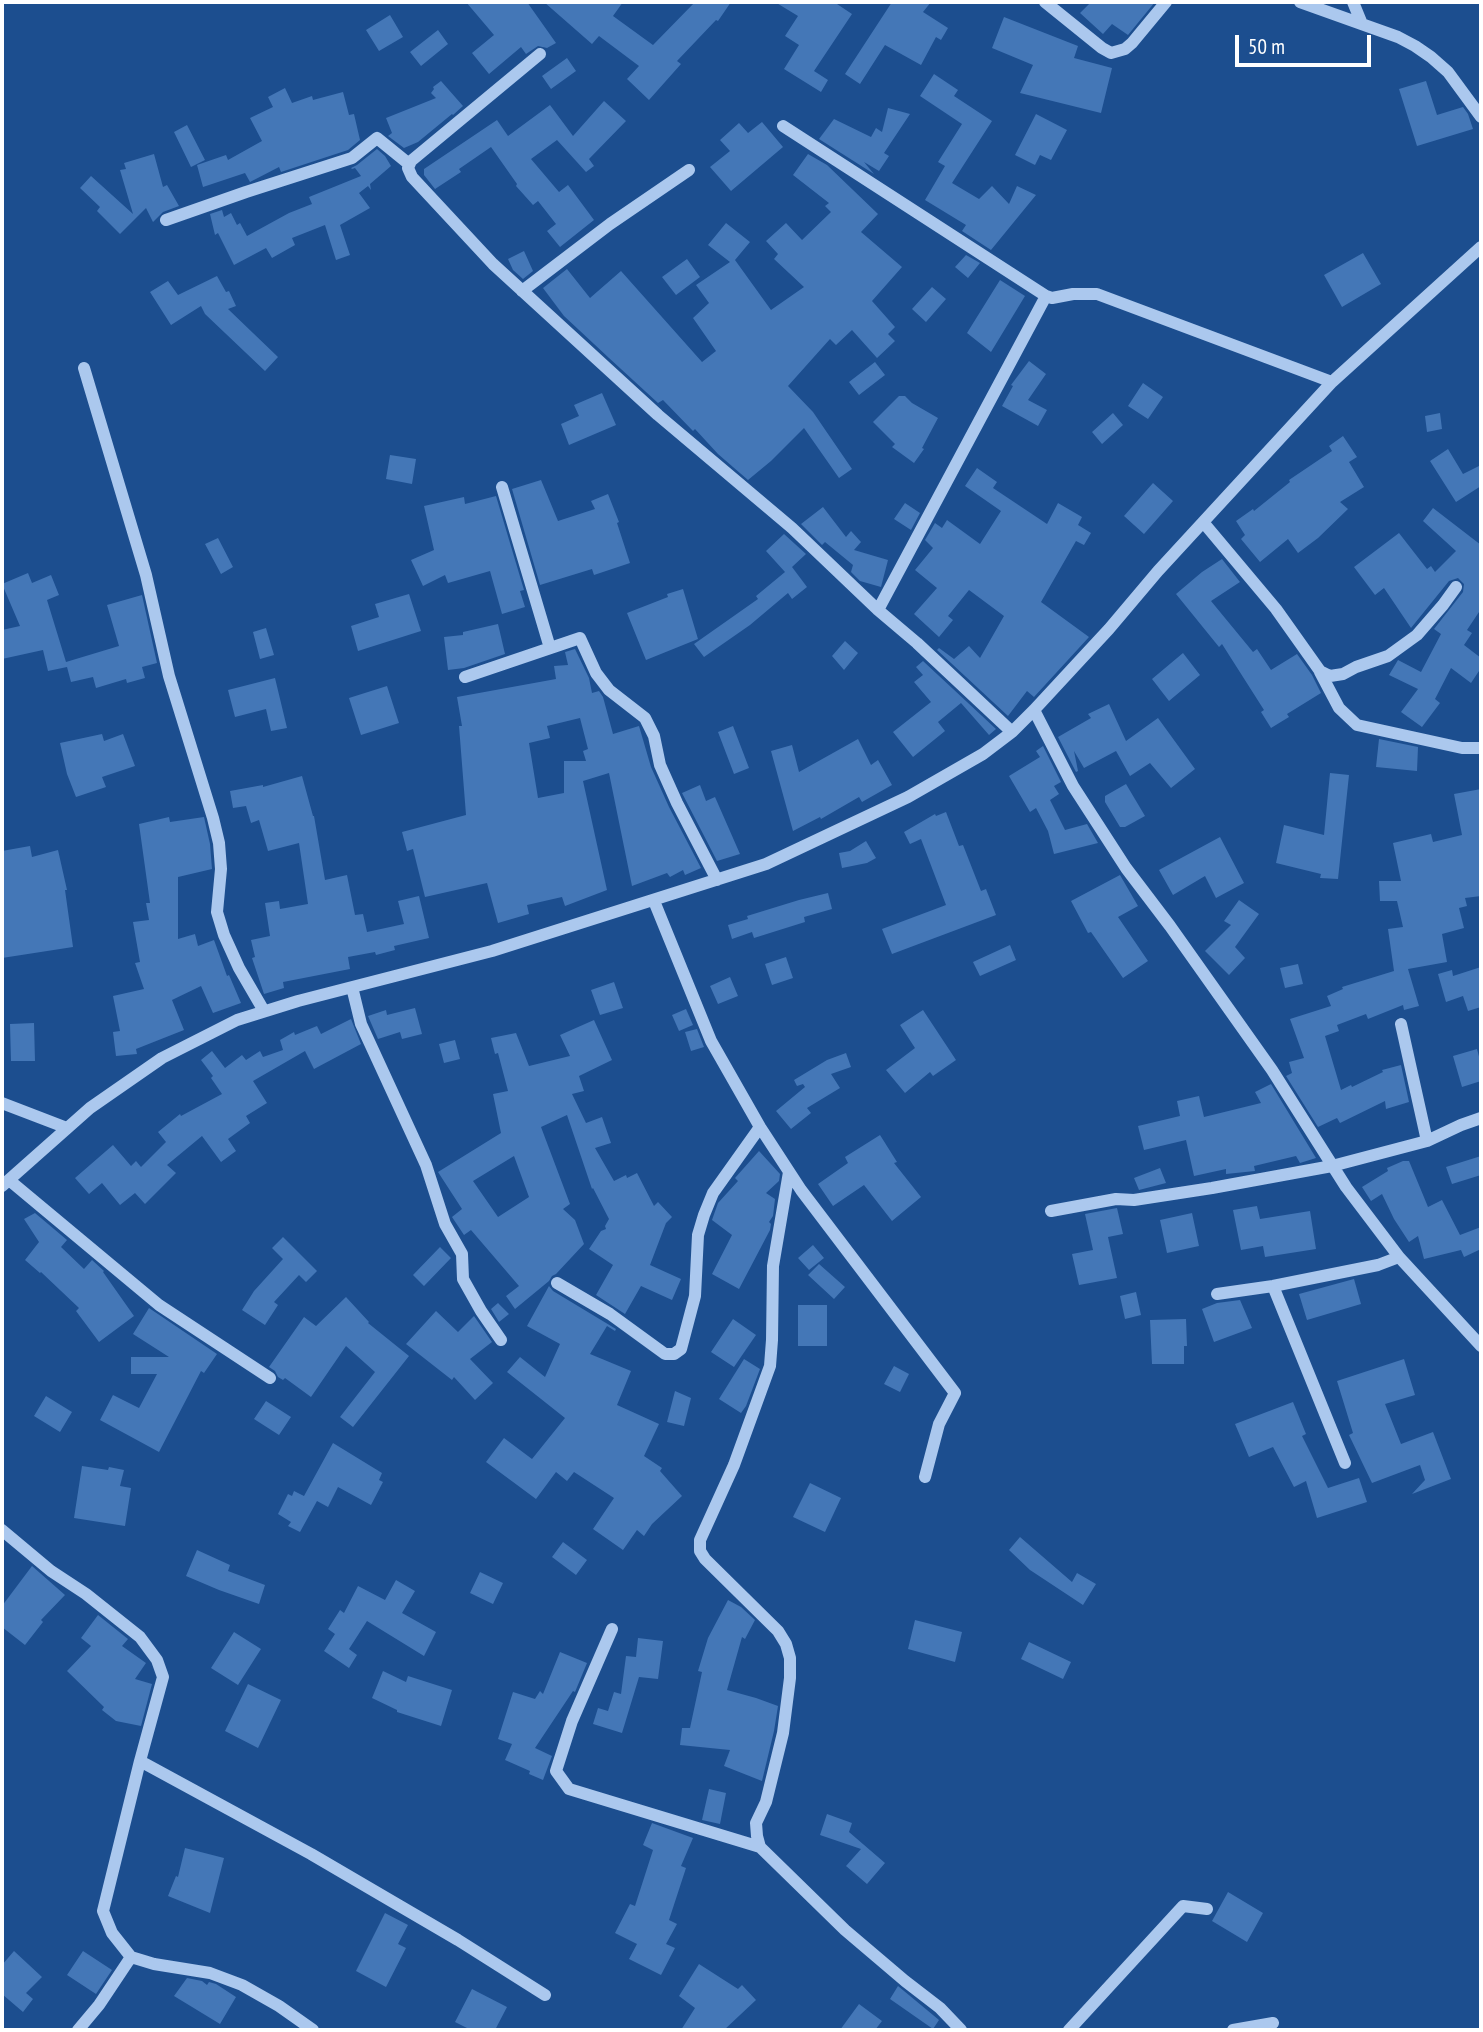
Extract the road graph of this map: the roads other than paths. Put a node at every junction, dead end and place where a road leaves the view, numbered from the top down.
1 (1045, 2) edge
2 (1166, 2) edge
3 (1300, 2) edge
4 (1353, 2) edge
5 (1362, 24) junction
6 (540, 54) dead end
7 (1481, 117) edge
8 (783, 126) dead end
9 (409, 164) junction
10 (689, 170) dead end
11 (166, 220) dead end
12 (1481, 247) edge
13 (522, 291) junction
14 (1046, 296) junction
15 (84, 368) dead end
16 (1332, 382) junction
17 (502, 487) dead end
18 (1203, 522) junction
19 (1456, 587) dead end
20 (878, 610) junction
21 (550, 648) junction
22 (1320, 671) junction
23 (465, 677) dead end
24 (1034, 710) junction
25 (1012, 732) junction
26 (1481, 748) edge
27 (717, 880) junction
28 (654, 901) junction
29 (352, 987) junction
30 (264, 1011) junction
31 (1401, 1024) dead end
32 (2, 1103) edge
33 (1481, 1118) edge
34 (760, 1127) junction
35 (67, 1128) junction
36 (1427, 1141) junction
37 (1332, 1166) junction
38 (789, 1172) junction
39 (5, 1183) edge
40 (1051, 1211) dead end
41 (1399, 1257) junction
42 (557, 1283) dead end
43 (1273, 1286) junction
44 (1217, 1294) dead end
45 (502, 1340) dead end
46 (1481, 1346) edge
47 (270, 1378) dead end
48 (1345, 1463) dead end
49 (925, 1477) dead end
50 (2, 1530) edge
51 (612, 1629) dead end
52 (139, 1761) junction
53 (760, 1847) junction
54 (1207, 1909) dead end
55 (131, 1957) junction
56 (545, 1994) dead end
57 (1273, 2023) dead end
58 (78, 2030) edge
59 (313, 2030) edge
60 (961, 2030) edge
61 (1069, 2030) edge
62 (1233, 2030) edge

1 - 2 street
3 - 5 street
4 - 5 street
5 - 7 street
6 - 9 street
8 - 14 street
9 - 11 street
9 - 13 street
10 - 13 street
12 - 16 street
13 - 20 street
14 - 16 street
14 - 20 street
15 - 30 street
16 - 18 street
17 - 21 street
18 - 22 street
18 - 24 street
19 - 22 street
20 - 25 street
21 - 23 street
21 - 27 street
22 - 26 street
24 - 25 street
24 - 37 street
25 - 27 street
27 - 28 street
28 - 29 street
28 - 34 street
29 - 30 street
29 - 45 street
30 - 35 street
31 - 36 street
32 - 35 street
33 - 36 street
34 - 38 street
34 - 42 street
35 - 39 street
36 - 37 street
37 - 40 street
37 - 41 street
38 - 49 street
38 - 53 street
39 - 47 street
41 - 43 street
41 - 46 street
43 - 44 street
43 - 48 street
50 - 52 street
51 - 53 street
52 - 55 street
52 - 56 street
53 - 60 street
54 - 61 street
55 - 58 street
55 - 59 street
57 - 62 street

